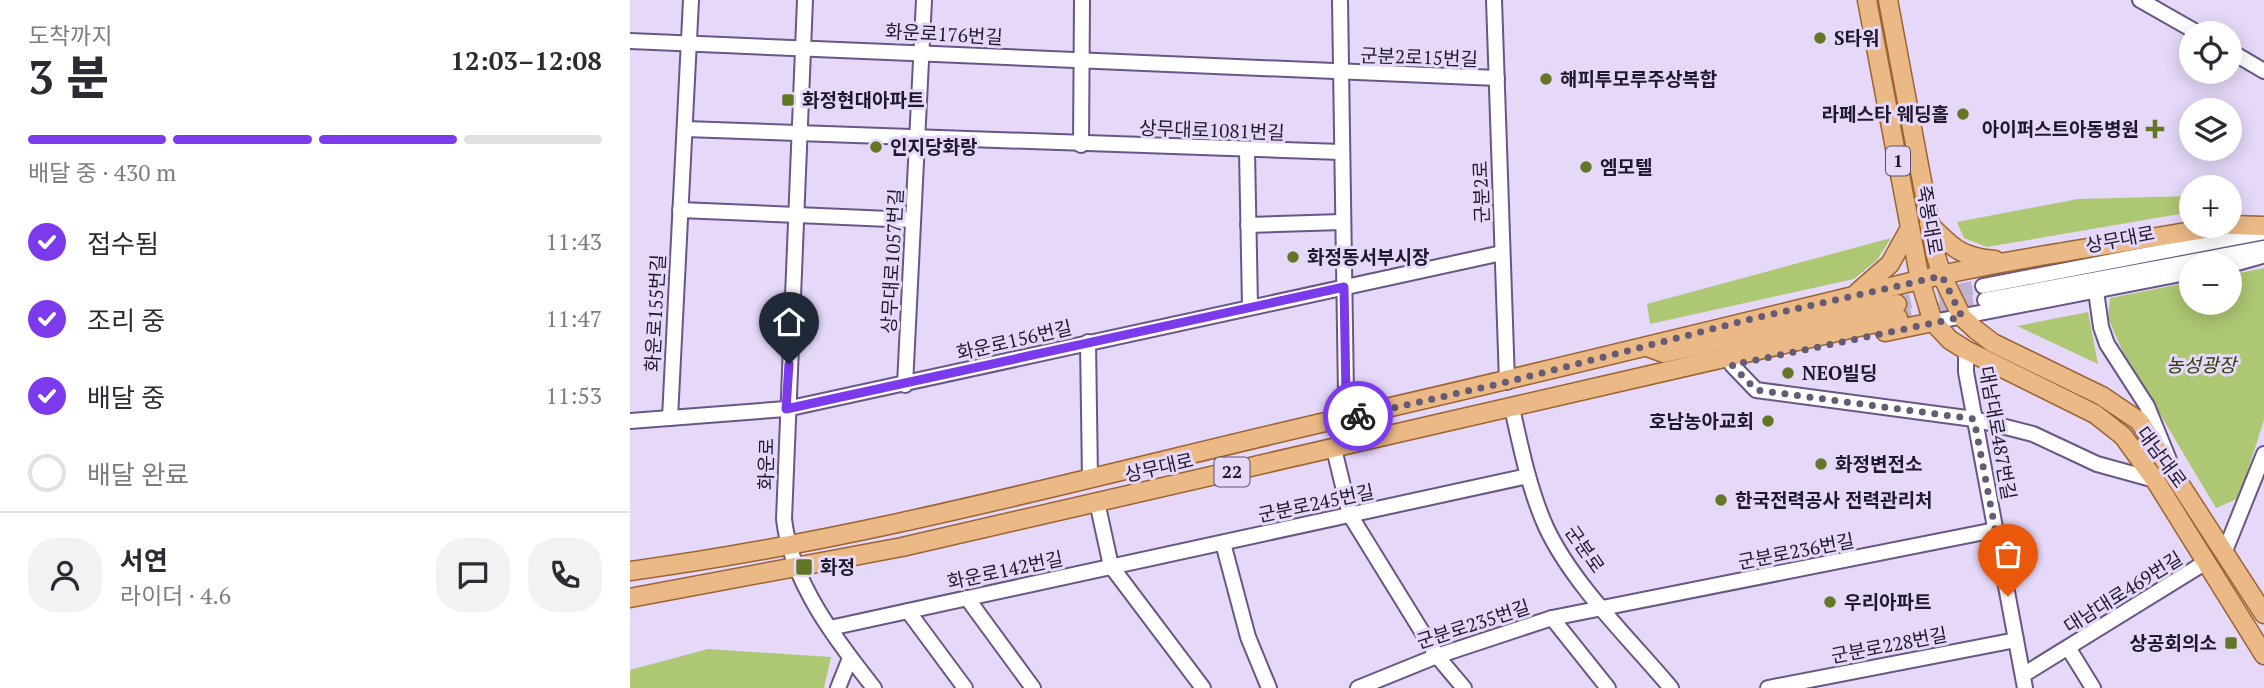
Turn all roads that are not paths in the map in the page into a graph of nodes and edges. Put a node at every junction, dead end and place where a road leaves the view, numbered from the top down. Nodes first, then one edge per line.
1 (691, 0) edge
2 (805, 0) edge
3 (924, 0) edge
4 (1082, 0) edge
5 (1340, 0) edge
6 (1494, 0) edge
7 (1867, 0) edge
8 (1888, 0) edge
9 (2140, 0) edge
10 (2179, 22) edge
11 (630, 41) edge
12 (689, 42) junction
13 (804, 46) junction
14 (921, 52) junction
15 (2242, 58) edge
16 (1082, 61) junction
17 (2264, 71) edge
18 (1341, 74) junction
19 (1497, 78) junction
20 (685, 129) junction
21 (802, 132) junction
22 (917, 138) junction
23 (1081, 145) junction
24 (1247, 151) junction
25 (1341, 152) junction
26 (680, 210) junction
27 (796, 216) junction
28 (913, 220) junction
29 (1342, 222) junction
30 (1929, 224) junction
31 (1248, 225) junction
32 (2242, 225) edge
33 (2264, 226) edge
34 (1910, 228) junction
35 (2264, 232) edge
36 (2179, 233) edge
37 (2264, 248) edge
38 (1502, 253) junction
39 (2264, 256) edge
40 (2020, 261) junction
41 (2242, 262) edge
42 (2179, 274) edge
43 (1942, 276) junction
44 (1920, 280) junction
45 (1344, 287) junction
46 (2096, 291) junction
47 (1853, 295) junction
48 (1250, 306) junction
49 (1962, 317) junction
50 (1933, 321) junction
51 (1088, 342) junction
52 (1643, 346) junction
53 (1966, 350) junction
54 (1732, 365) junction
55 (1665, 370) junction
56 (1507, 382) junction
57 (905, 385) junction
58 (1512, 408) junction
59 (786, 409) junction
60 (1353, 417) junction
61 (670, 418) junction
62 (1974, 419) junction
63 (630, 421) edge
64 (1334, 449) junction
65 (2264, 454) edge
66 (2172, 468) junction
67 (1528, 476) junction
68 (1090, 479) junction
69 (2155, 480) junction
70 (1097, 502) junction
71 (1350, 515) junction
72 (1995, 530) junction
73 (1223, 543) junction
74 (788, 544) junction
75 (2225, 551) junction
76 (2206, 562) junction
77 (1111, 566) junction
78 (797, 568) junction
79 (630, 571) edge
80 (630, 598) edge
81 (967, 598) junction
82 (1604, 608) junction
83 (908, 611) junction
84 (2264, 614) edge
85 (1552, 618) junction
86 (830, 628) junction
87 (2016, 640) junction
88 (2068, 649) junction
89 (2264, 655) edge
90 (1437, 656) junction
91 (850, 658) junction
92 (2024, 681) edge
93 (838, 688) edge
94 (874, 688) edge
95 (965, 688) edge
96 (1033, 688) edge
97 (1203, 688) edge
98 (1269, 688) edge
99 (1358, 688) edge
100 (1464, 688) edge
101 (1608, 688) edge
102 (1671, 688) edge
103 (1768, 688) edge
104 (2093, 688) edge

1 - 12 street, 화운로155번길
2 - 13 street, 화운로
3 - 14 street, 상무대로1057번길
4 - 16 street
5 - 18 street
6 - 19 street, 군분2로
7 - 34 main road, 죽봉대로 / 1
8 - 30 main road, 죽봉대로 / 1
9 - 10 street
11 - 12 street, 화운로176번길
12 - 13 street, 화운로176번길
12 - 20 street, 화운로155번길
13 - 14 street, 화운로176번길
13 - 21 street, 화운로
14 - 16 street, 화운로176번길
14 - 22 street, 상무대로1057번길
15 - 17 street
16 - 18 street, 화운로176번길
16 - 23 street
18 - 19 street, 군분2로15번길
18 - 25 street
19 - 38 street, 군분2로
20 - 21 street
20 - 26 street, 화운로155번길
21 - 22 street
21 - 27 street, 화운로
22 - 23 street
22 - 28 street, 상무대로1057번길
23 - 24 street, 상무대로1081번길
24 - 25 street, 상무대로1081번길
24 - 31 street
25 - 29 street
26 - 27 street
26 - 61 street, 화운로155번길
27 - 28 street
27 - 59 street, 화운로
28 - 57 street, 상무대로1057번길
29 - 31 street
29 - 45 street
30 - 40 main road
30 - 43 main road, 죽봉대로 / 1
31 - 48 street
32 - 33 main road
34 - 44 main road, 죽봉대로 / 1
34 - 47 main road
35 - 37 street, 상무대로
36 - 40 main road
38 - 45 street, 화운로156번길
38 - 56 street, 군분2로
39 - 41 street
40 - 43 main road
42 - 46 street
43 - 44 main road, 22
43 - 49 main road, 대남대로 / 1
44 - 47 main road, 22
44 - 50 main road, 죽봉대로 / 1
45 - 48 street, 화운로156번길
45 - 60 street
46 - 49 street
46 - 66 street
47 - 52 main road, 22
48 - 51 street, 화운로156번길
49 - 50 street
49 - 66 main road, 대남대로 / 1
50 - 53 main road, 대남대로 / 1
50 - 54 main road, 22
51 - 57 street, 화운로156번길
51 - 68 street
52 - 55 main road, 상무대로
52 - 56 main road, 상무대로 / 22
53 - 62 street, 대남대로487번길
53 - 69 main road, 대남대로 / 1
54 - 55 main road, 22
54 - 62 street
55 - 58 main road, 상무대로 / 22
56 - 60 main road, 상무대로 / 22
57 - 59 street, 화운로156번길
58 - 64 main road, 상무대로 / 22
58 - 67 street, 군분로
59 - 61 street
59 - 74 street, 화운로
60 - 68 main road, 상무대로 / 22
61 - 63 street
62 - 69 street
62 - 72 street, 대남대로487번길
64 - 70 main road, 상무대로 / 22
64 - 71 street
65 - 75 street
66 - 75 main road, 대남대로 / 1
67 - 71 street, 군분로245번길
67 - 82 street, 군분로
68 - 74 main road, 상무대로 / 22
69 - 76 main road, 대남대로 / 1
70 - 77 street
70 - 78 main road, 상무대로 / 22
71 - 73 street, 군분로245번길
71 - 90 street
72 - 82 street, 군분로236번길
72 - 87 street, 대남대로487번길
73 - 77 street, 군분로245번길
73 - 98 street
74 - 78 street, 화운로
74 - 79 main road, 상무대로 / 22
75 - 84 main road, 대남대로 / 1
76 - 88 street, 대남대로469번길
76 - 89 main road, 대남대로 / 1
77 - 81 street, 화운로142번길
77 - 97 street
78 - 80 main road, 상무대로 / 22
78 - 86 street, 화운로
81 - 83 street, 화운로142번길
81 - 96 street
82 - 85 street, 군분로235번길
82 - 102 street, 군분로
83 - 86 street, 화운로142번길
83 - 95 street
85 - 90 street, 군분로235번길
85 - 101 street
86 - 91 street, 화운로
87 - 92 street, 대남대로487번길
87 - 103 street, 군분로228번길
88 - 92 street, 대남대로469번길
88 - 104 street
90 - 99 street, 군분로235번길
90 - 100 street
91 - 93 street
91 - 94 street, 화운로

